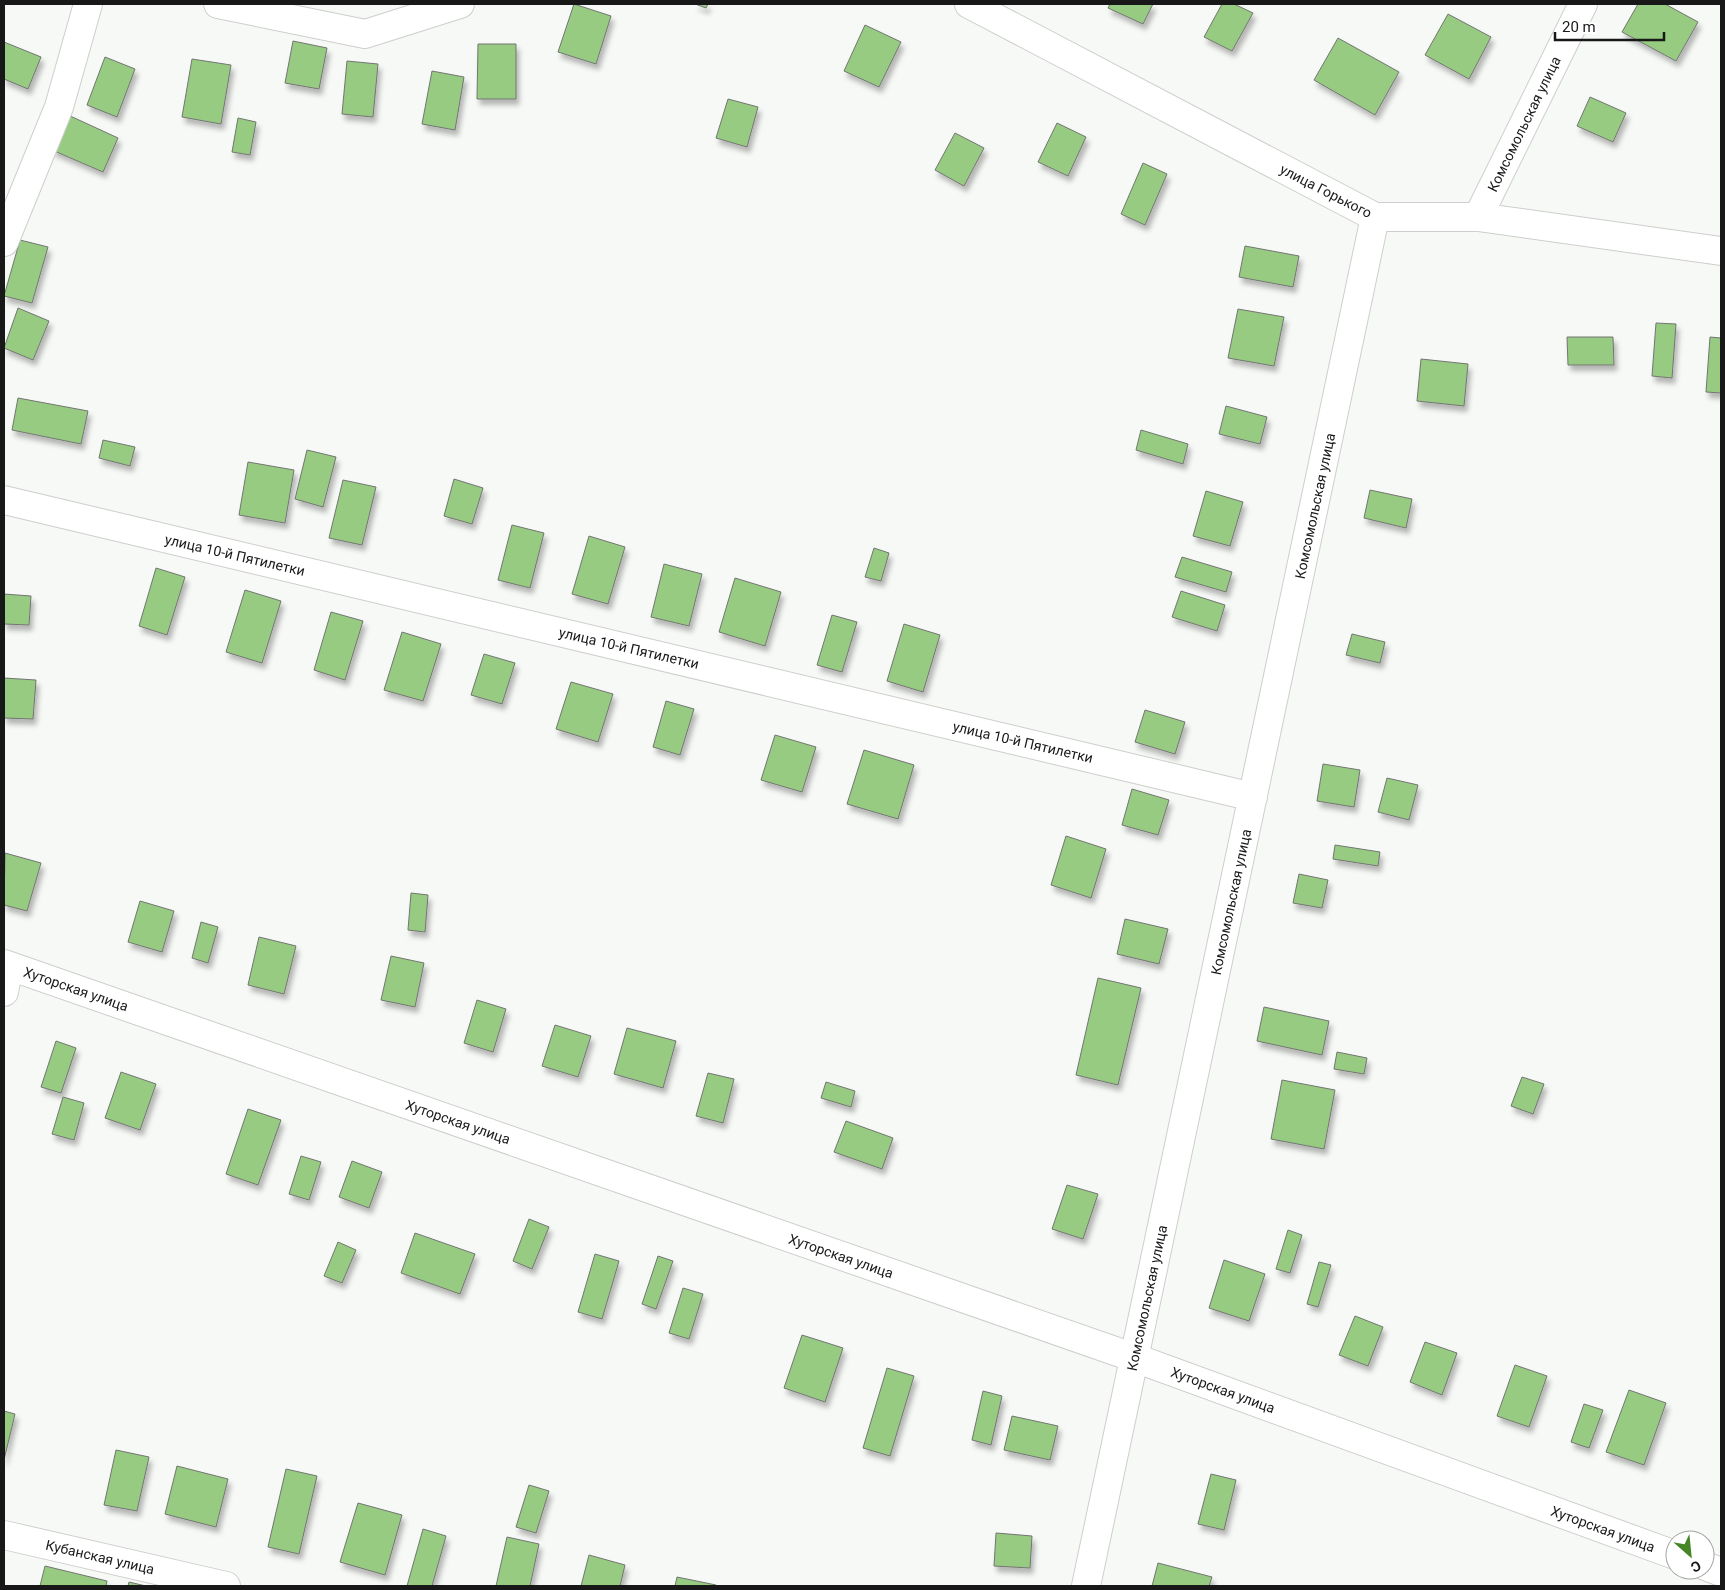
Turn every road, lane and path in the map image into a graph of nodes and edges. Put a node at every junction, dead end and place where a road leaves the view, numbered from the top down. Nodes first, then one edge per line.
1 (88, 4) edge
2 (218, 4) edge
3 (460, 4) edge
4 (968, 4) edge
5 (1583, 4) edge
6 (1375, 217) junction
7 (1478, 217) junction
8 (4, 242) edge
9 (1721, 251) edge
10 (4, 500) edge
11 (1253, 797) junction
12 (7, 965) edge
13 (4, 992) edge
14 (1135, 1358) junction
15 (4, 1535) edge
16 (1665, 1551) edge
17 (226, 1586) edge
18 (1086, 1586) edge

1 - 8 street
2 - 3 street
4 - 6 street, улица Горького
5 - 7 street, Комсомольская улица
6 - 7 street, улица Горького
6 - 11 street, Комсомольская улица
7 - 9 street, улица Горького
10 - 11 street, улица 10-й Пятилетки
11 - 14 street, Комсомольская улица
12 - 13 street
12 - 14 street, Хуторская улица
14 - 16 street, Хуторская улица
14 - 18 street, Комсомольская улица
15 - 17 street, Кубанская улица

